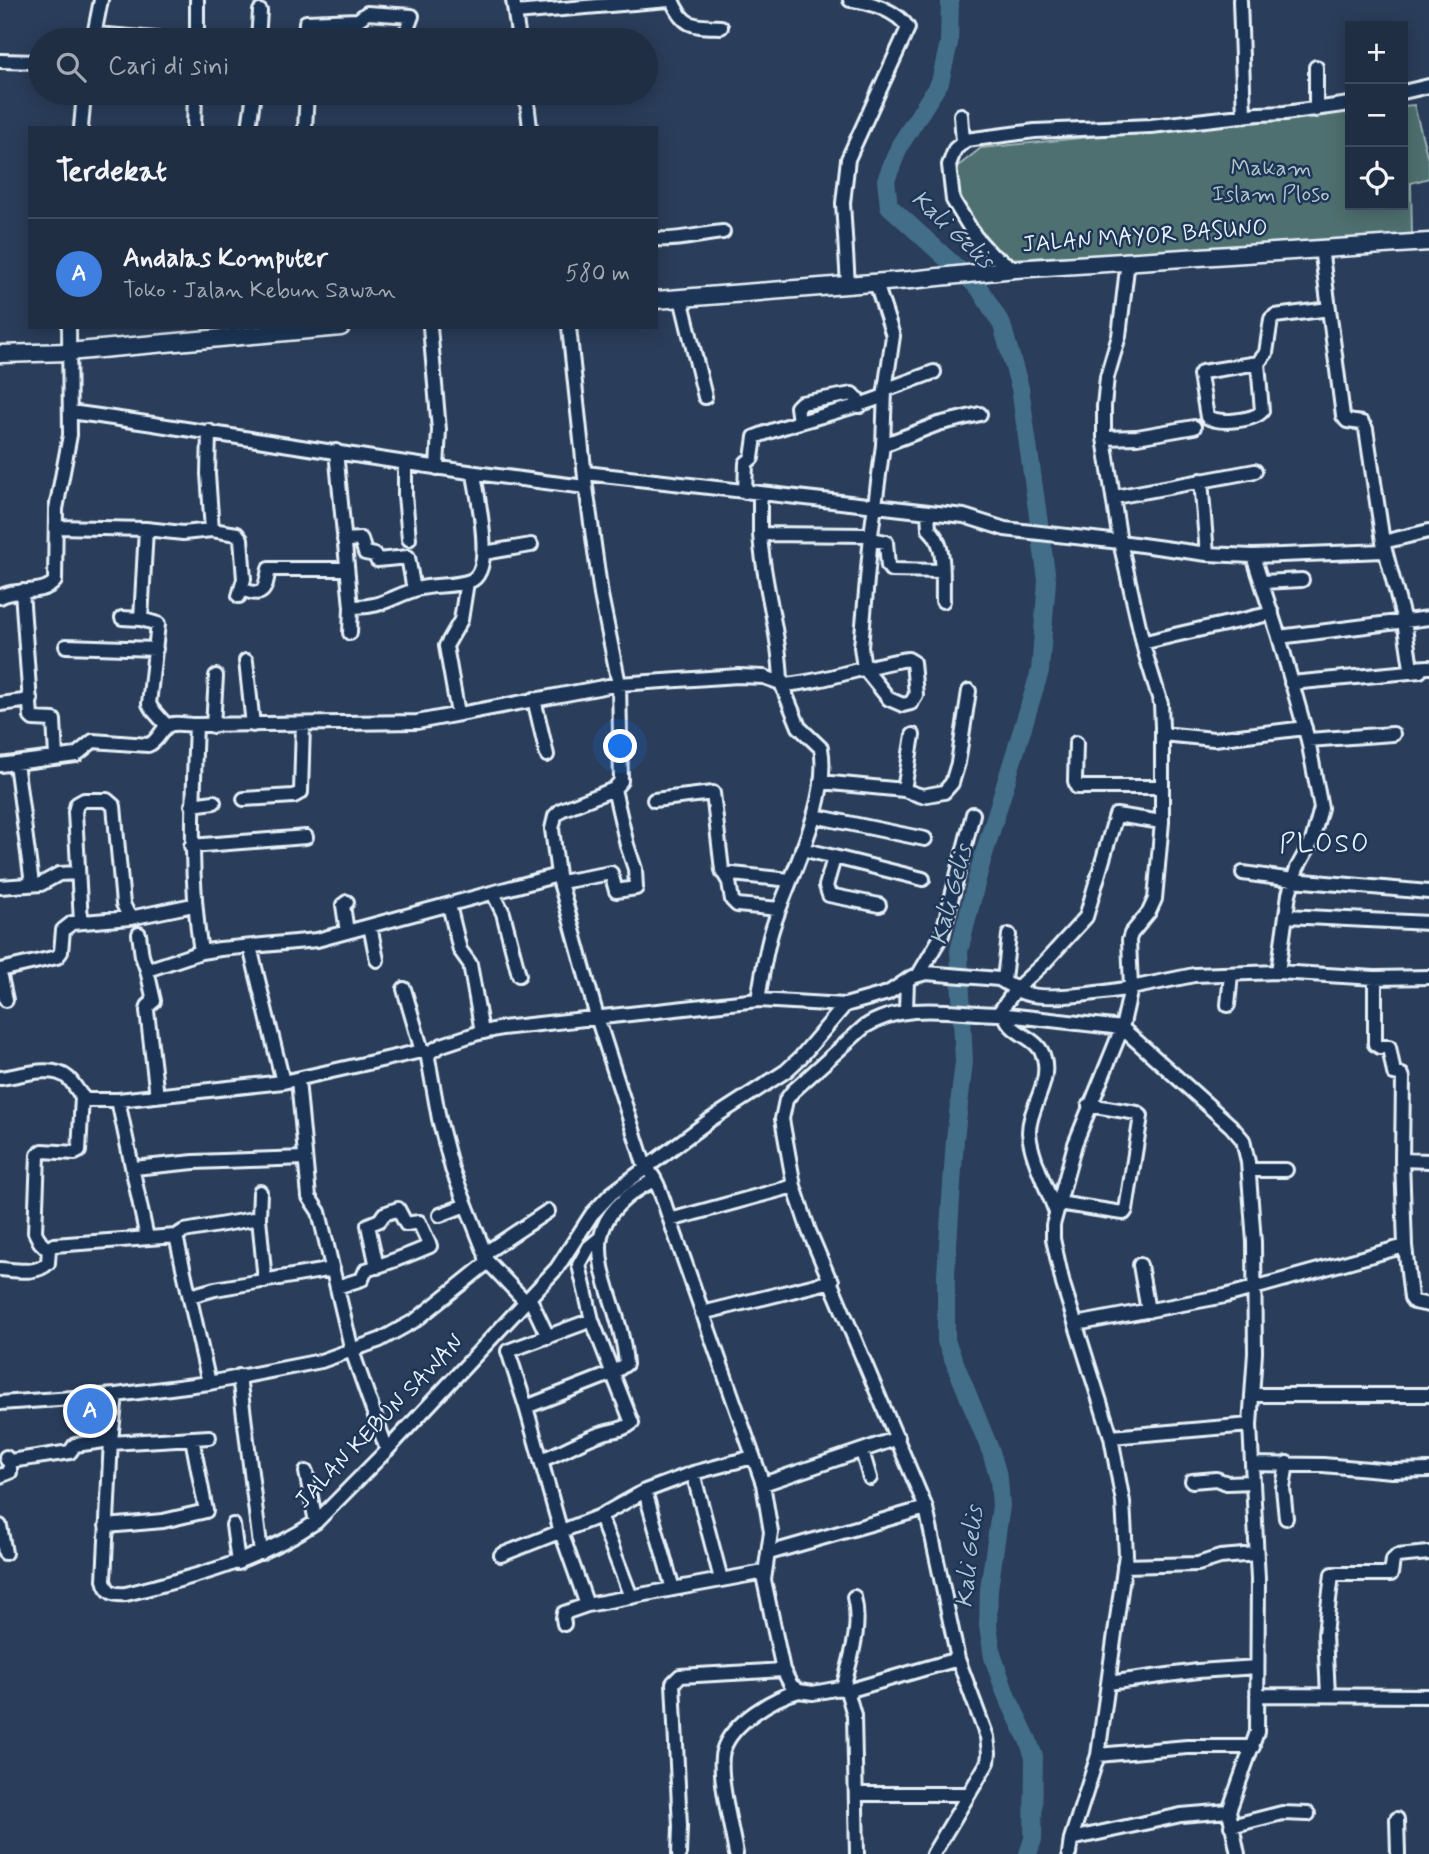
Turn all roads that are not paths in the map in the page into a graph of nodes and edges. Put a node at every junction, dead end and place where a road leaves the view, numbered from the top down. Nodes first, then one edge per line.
1 (101, 0) edge
2 (197, 0) edge
3 (671, 0) edge
4 (850, 0) edge
5 (1240, 0) edge
6 (876, 3) edge
7 (514, 6) edge
8 (260, 11) dead end
9 (721, 27) dead end
10 (96, 28) edge
11 (197, 28) edge
12 (259, 28) edge
13 (306, 28) edge
14 (408, 28) edge
15 (517, 28) edge
16 (0, 61) edge
17 (28, 62) edge
18 (1316, 67) dead end
19 (1429, 86) edge
20 (1408, 91) edge
21 (83, 105) edge
22 (195, 105) edge
23 (252, 105) edge
24 (306, 105) edge
25 (527, 105) edge
26 (1345, 105) edge
27 (1316, 110) junction
28 (961, 115) dead end
29 (1244, 116) junction
30 (80, 126) edge
31 (194, 126) edge
32 (249, 126) edge
33 (305, 126) edge
34 (530, 126) edge
35 (963, 142) junction
36 (723, 232) dead end
37 (658, 239) edge
38 (1429, 242) edge
39 (1321, 248) junction
40 (1128, 260) junction
41 (1011, 269) junction
42 (876, 282) junction
43 (848, 285) junction
44 (681, 298) junction
45 (658, 300) edge
46 (1329, 309) junction
47 (68, 329) edge
48 (299, 329) edge
49 (430, 329) edge
50 (569, 329) edge
51 (254, 331) edge
52 (68, 352) junction
53 (0, 354) edge
54 (1258, 363) junction
55 (934, 372) dead end
56 (885, 393) junction
57 (705, 397) dead end
58 (71, 412) junction
59 (980, 414) dead end
60 (1194, 427) dead end
61 (209, 431) junction
62 (1104, 438) junction
63 (883, 445) junction
64 (336, 451) junction
65 (405, 463) junction
66 (437, 468) junction
67 (1255, 471) dead end
68 (585, 473) junction
69 (474, 474) junction
70 (1202, 480) junction
71 (586, 487) junction
72 (745, 492) junction
73 (760, 494) junction
74 (1115, 497) junction
75 (876, 505) junction
76 (928, 512) junction
77 (57, 527) junction
78 (146, 529) junction
79 (212, 530) junction
80 (1429, 531) edge
81 (760, 534) junction
82 (871, 537) junction
83 (410, 539) dead end
84 (344, 540) junction
85 (1120, 542) junction
86 (531, 545) dead end
87 (1384, 547) junction
88 (484, 552) junction
89 (1207, 554) junction
90 (1253, 556) junction
91 (347, 569) junction
92 (942, 572) junction
93 (1302, 580) dead end
94 (467, 582) junction
95 (1262, 582) junction
96 (22, 590) junction
97 (415, 590) junction
98 (0, 597) edge
99 (943, 601) dead end
100 (351, 607) junction
101 (1272, 613) junction
102 (122, 618) dead end
103 (1429, 618) edge
104 (141, 619) junction
105 (1404, 621) junction
106 (350, 633) dead end
107 (1279, 637) junction
108 (1143, 643) junction
109 (66, 646) dead end
110 (156, 649) junction
111 (246, 661) dead end
112 (863, 668) junction
113 (1429, 669) edge
114 (216, 676) dead end
115 (1291, 683) junction
116 (619, 684) junction
117 (782, 684) junction
118 (969, 691) dead end
119 (534, 699) junction
120 (31, 700) junction
121 (0, 704) edge
122 (458, 714) junction
123 (303, 723) junction
124 (253, 725) junction
125 (167, 726) junction
126 (196, 726) junction
127 (213, 726) junction
128 (1162, 734) junction
129 (1307, 734) junction
130 (1393, 734) dead end
131 (913, 735) dead end
132 (1076, 743) dead end
133 (547, 755) dead end
134 (56, 757) junction
135 (16, 763) junction
136 (0, 765) edge
137 (821, 782) junction
138 (1161, 787) junction
139 (614, 789) junction
140 (1121, 789) junction
141 (904, 790) junction
142 (244, 799) dead end
143 (654, 800) dead end
144 (214, 802) dead end
145 (192, 805) junction
146 (972, 814) dead end
147 (1116, 815) junction
148 (814, 816) junction
149 (1162, 822) junction
150 (306, 837) dead end
151 (925, 839) dead end
152 (191, 846) junction
153 (802, 849) junction
154 (834, 858) junction
155 (77, 873) junction
156 (723, 873) junction
157 (1243, 873) dead end
158 (559, 878) junction
159 (923, 879) dead end
160 (790, 880) junction
161 (1293, 880) junction
162 (32, 884) junction
163 (0, 887) edge
164 (493, 892) junction
165 (1429, 892) edge
166 (347, 902) dead end
167 (193, 905) junction
168 (449, 905) junction
169 (879, 905) dead end
170 (779, 909) junction
171 (1286, 916) junction
172 (130, 918) junction
173 (81, 922) junction
174 (1429, 923) edge
175 (370, 926) junction
176 (347, 932) junction
177 (139, 934) dead end
178 (1009, 934) dead end
179 (250, 947) junction
180 (201, 953) junction
181 (376, 960) dead end
182 (147, 970) junction
183 (0, 971) edge
184 (1278, 972) junction
185 (1231, 974) junction
186 (519, 975) dead end
187 (917, 976) junction
188 (1429, 976) edge
189 (1375, 978) junction
190 (1004, 980) junction
191 (1130, 988) junction
192 (404, 989) dead end
193 (1016, 989) junction
194 (6, 1000) dead end
195 (758, 1000) junction
196 (845, 1005) junction
197 (1228, 1005) dead end
198 (912, 1010) junction
199 (999, 1014) junction
200 (597, 1017) junction
201 (1122, 1028) junction
202 (482, 1032) junction
203 (426, 1052) junction
204 (0, 1078) edge
205 (298, 1080) junction
206 (284, 1082) junction
207 (157, 1096) junction
208 (82, 1097) junction
209 (118, 1100) junction
210 (1089, 1105) junction
211 (305, 1158) junction
212 (1402, 1160) junction
213 (1429, 1161) edge
214 (134, 1168) junction
215 (1254, 1170) junction
216 (1286, 1170) dead end
217 (650, 1173) junction
218 (794, 1186) junction
219 (260, 1192) dead end
220 (466, 1205) junction
221 (1057, 1207) junction
222 (548, 1211) dead end
223 (440, 1215) dead end
224 (259, 1218) junction
225 (670, 1220) junction
226 (176, 1236) junction
227 (148, 1238) junction
228 (600, 1238) junction
229 (1405, 1246) junction
230 (48, 1250) junction
231 (486, 1257) junction
232 (1140, 1265) dead end
233 (377, 1266) junction
234 (0, 1269) edge
235 (333, 1269) junction
236 (265, 1281) junction
237 (832, 1281) junction
238 (337, 1287) junction
239 (1254, 1287) junction
240 (190, 1296) junction
241 (531, 1305) junction
242 (1429, 1305) edge
243 (1148, 1311) junction
244 (702, 1313) junction
245 (592, 1320) junction
246 (1076, 1324) junction
247 (548, 1337) junction
248 (352, 1351) junction
249 (614, 1373) junction
250 (239, 1376) junction
251 (209, 1383) junction
252 (116, 1395) junction
253 (1252, 1395) junction
254 (1429, 1395) edge
255 (0, 1403) edge
256 (526, 1407) junction
257 (1250, 1425) junction
258 (209, 1437) dead end
259 (1111, 1437) junction
260 (192, 1438) junction
261 (898, 1438) junction
262 (111, 1441) junction
263 (387, 1450) junction
264 (862, 1451) junction
265 (753, 1457) junction
266 (541, 1460) junction
267 (1287, 1463) junction
268 (1252, 1464) junction
269 (1429, 1470) edge
270 (306, 1472) dead end
271 (693, 1473) junction
272 (0, 1476) edge
273 (870, 1478) dead end
274 (1192, 1481) dead end
275 (1252, 1482) junction
276 (763, 1484) junction
277 (645, 1491) junction
278 (926, 1508) junction
279 (600, 1516) junction
280 (1286, 1518) dead end
281 (316, 1521) junction
282 (106, 1525) junction
283 (233, 1525) dead end
284 (0, 1528) edge
285 (559, 1528) junction
286 (5, 1553) dead end
287 (261, 1553) junction
288 (769, 1553) junction
289 (1429, 1553) edge
290 (501, 1555) dead end
291 (1256, 1555) junction
292 (237, 1563) junction
293 (1125, 1566) junction
294 (764, 1572) junction
295 (721, 1579) junction
296 (673, 1589) junction
297 (631, 1597) junction
298 (854, 1597) dead end
299 (587, 1605) junction
300 (564, 1624) dead end
301 (958, 1659) junction
302 (1257, 1667) junction
303 (783, 1670) junction
304 (1108, 1683) junction
305 (845, 1690) junction
306 (799, 1692) junction
307 (1257, 1695) junction
308 (1328, 1695) junction
309 (1429, 1696) edge
310 (1253, 1747) junction
311 (1098, 1755) junction
312 (857, 1794) junction
313 (969, 1794) junction
314 (1229, 1811) junction
315 (1308, 1814) dead end
316 (1397, 1819) dead end
317 (1231, 1826) junction
318 (1071, 1839) junction
319 (679, 1854) edge
320 (736, 1854) edge
321 (857, 1854) edge
322 (927, 1854) edge
323 (934, 1854) edge
324 (1069, 1854) edge
325 (1238, 1854) edge
326 (1398, 1854) edge

1 - 10 street
2 - 11 street
3 - 7 street
3 - 9 street
4 - 6 street
5 - 29 street
6 - 43 street
7 - 15 street
8 - 12 street
13 - 14 street
16 - 17 street
18 - 27 street
19 - 20 street
21 - 30 street
22 - 31 street
23 - 32 street
24 - 33 street
25 - 34 street
26 - 27 street
27 - 29 street
28 - 35 street
29 - 35 street
35 - 41 street
36 - 37 street
38 - 39 main road, JALAN MAYOR BASUNO
39 - 40 main road, JALAN MAYOR BASUNO
39 - 46 street
40 - 41 main road, JALAN MAYOR BASUNO
40 - 62 street
41 - 42 main road, JALAN MAYOR BASUNO
42 - 43 main road, JALAN MAYOR BASUNO
42 - 56 street
43 - 44 main road, JALAN MAYOR BASUNO
44 - 45 main road, JALAN MAYOR BASUNO
44 - 57 street
46 - 54 street
46 - 87 street
47 - 52 street
48 - 51 main road
49 - 66 street
50 - 68 street
51 - 52 main road
52 - 53 main road
52 - 58 street
54 - 54 street
55 - 56 street
56 - 63 street
56 - 72 street
58 - 61 street
58 - 77 street
59 - 63 street
60 - 62 street
61 - 64 street
61 - 79 street
62 - 74 street
63 - 75 street
64 - 65 street
64 - 84 street
65 - 66 street
65 - 83 street
66 - 69 street
67 - 70 street
68 - 71 street
68 - 72 street
69 - 71 street
69 - 88 street
70 - 74 street
70 - 89 street
71 - 116 street
72 - 73 street
73 - 75 street
73 - 81 street
74 - 85 street
75 - 76 street
75 - 82 street
76 - 85 street
76 - 92 street
77 - 78 street
77 - 96 street
78 - 79 street
78 - 104 street
79 - 91 street
80 - 87 street
81 - 82 street
81 - 117 street
82 - 92 street
82 - 112 street
84 - 91 street
84 - 97 street
85 - 89 street
85 - 108 street
86 - 88 street
87 - 90 street
87 - 105 street
88 - 94 street
89 - 90 street
90 - 95 street
91 - 100 street
92 - 99 street
93 - 95 street
94 - 97 street
94 - 122 street
95 - 101 street
96 - 98 street
96 - 120 street
97 - 100 street
100 - 106 street
101 - 107 street
101 - 108 street
102 - 104 street
103 - 105 street
104 - 110 street
105 - 107 street
105 - 113 street
107 - 115 street
108 - 128 street
109 - 110 street
110 - 125 street
111 - 124 street
112 - 112 street
112 - 117 street
113 - 115 street
114 - 127 street
115 - 129 street
116 - 117 street
116 - 119 street
116 - 139 street
117 - 137 street
118 - 141 street
119 - 122 street
119 - 133 street
120 - 121 street
120 - 134 street
122 - 123 street
123 - 124 street
123 - 142 street
124 - 127 street
125 - 126 street
125 - 134 street
126 - 127 street
126 - 145 street
128 - 129 street
128 - 138 street
129 - 130 street
129 - 161 street
131 - 141 street
132 - 140 street
134 - 135 street
135 - 136 street
135 - 162 street
137 - 141 street
137 - 148 street
138 - 140 street
138 - 149 street
139 - 158 street
139 - 158 street
140 - 147 street
143 - 156 street
144 - 145 street
145 - 152 street
146 - 187 street
147 - 149 street
147 - 193 street
148 - 151 street
148 - 153 street
149 - 191 street
150 - 152 street
152 - 167 street
153 - 154 street
153 - 160 street
154 - 159 street
154 - 169 street
155 - 162 street
155 - 172 street
155 - 173 street
156 - 160 street
156 - 170 street
157 - 161 street
158 - 164 street
158 - 200 street
160 - 170 street
161 - 165 street
161 - 171 street
162 - 163 street
164 - 168 street
164 - 186 street
166 - 176 street
167 - 172 street
167 - 180 street
168 - 175 street
168 - 202 street
170 - 195 street
171 - 174 street
171 - 184 street
172 - 173 street
173 - 183 street
175 - 176 street
175 - 181 street
176 - 179 street
177 - 182 street
178 - 190 street
179 - 180 street
179 - 206 street
180 - 182 street
182 - 207 street
183 - 194 street
184 - 185 street
184 - 189 street
185 - 191 street
185 - 197 street
187 - 190 street
187 - 196 street
187 - 198 street
188 - 189 street
189 - 212 street
190 - 193 street
191 - 193 street
191 - 201 street
192 - 203 street
193 - 199 street
195 - 196 street
195 - 200 street
196 - 217 street
198 - 199 street
198 - 218 street
199 - 201 street
199 - 221 street
200 - 202 street
200 - 217 street
201 - 210 street
201 - 215 street
202 - 203 street
203 - 205 street
203 - 220 street
204 - 208 street
205 - 206 street
205 - 211 street
206 - 207 street
207 - 209 street
208 - 209 street
208 - 230 street
209 - 214 street
210 - 221 street
210 - 221 street
211 - 214 street
211 - 235 street
212 - 213 street
212 - 229 street
214 - 227 street
215 - 216 street
215 - 239 street
217 - 225 street
217 - 228 street
217 - 241 street, JALAN KEBUN SAWAN
218 - 225 street
218 - 237 street
219 - 224 street
220 - 223 street
220 - 231 street
221 - 246 street
222 - 231 street
224 - 226 street
224 - 236 street
225 - 244 street
226 - 227 street
226 - 240 street
227 - 230 street
228 - 245 street
228 - 249 street
229 - 239 street
229 - 242 street
230 - 234 street
231 - 241 street
231 - 248 street
232 - 243 street
233 - 233 street
233 - 238 street
235 - 236 street
235 - 238 street
236 - 240 street
237 - 244 street
237 - 261 street
238 - 248 street
239 - 243 street
239 - 253 street
240 - 251 street
241 - 247 street
241 - 263 street, JALAN KEBUN SAWAN
243 - 246 street
244 - 265 street
245 - 247 street
245 - 249 street
246 - 259 street
247 - 256 street
248 - 250 street
248 - 263 street
249 - 256 street
249 - 266 street
250 - 251 street
250 - 287 street
251 - 252 street
252 - 255 street
252 - 262 street, JALAN KEBUN SAWAN
253 - 254 street
253 - 257 street
256 - 266 street
257 - 259 street
257 - 268 street
258 - 260 street
259 - 293 street
260 - 262 street
260 - 282 street
261 - 264 street
261 - 278 street
262 - 272 street
262 - 282 street, JALAN KEBUN SAWAN
263 - 281 street, JALAN KEBUN SAWAN
264 - 273 street
264 - 276 street
265 - 271 street
265 - 276 street
266 - 285 street
267 - 268 street
267 - 269 street
267 - 280 street
268 - 275 street
270 - 281 street
271 - 277 street
271 - 295 street
274 - 275 street
275 - 291 street
276 - 288 street
277 - 279 street
277 - 296 street
278 - 288 street
278 - 301 street
279 - 285 street
279 - 297 street
281 - 287 street, JALAN KEBUN SAWAN
282 - 292 street, JALAN KEBUN SAWAN
283 - 292 street
284 - 286 street
285 - 290 street
285 - 299 street
287 - 292 street, JALAN KEBUN SAWAN
288 - 294 street
289 - 308 street
291 - 293 street
291 - 302 street
293 - 304 street
294 - 295 street
294 - 303 street
295 - 296 street
296 - 297 street
297 - 299 street
298 - 305 street
299 - 300 street
301 - 305 street
301 - 313 street
302 - 304 street
302 - 307 street
303 - 306 street
303 - 319 street
304 - 311 street
305 - 306 street
305 - 312 street
306 - 320 street
307 - 308 street
307 - 310 street
308 - 309 street
310 - 311 street
310 - 314 street
311 - 318 street
312 - 313 street
312 - 321 street
313 - 323 street
314 - 317 street
314 - 318 street
315 - 317 street
316 - 326 street
317 - 325 street
318 - 324 street
322 - 323 street

